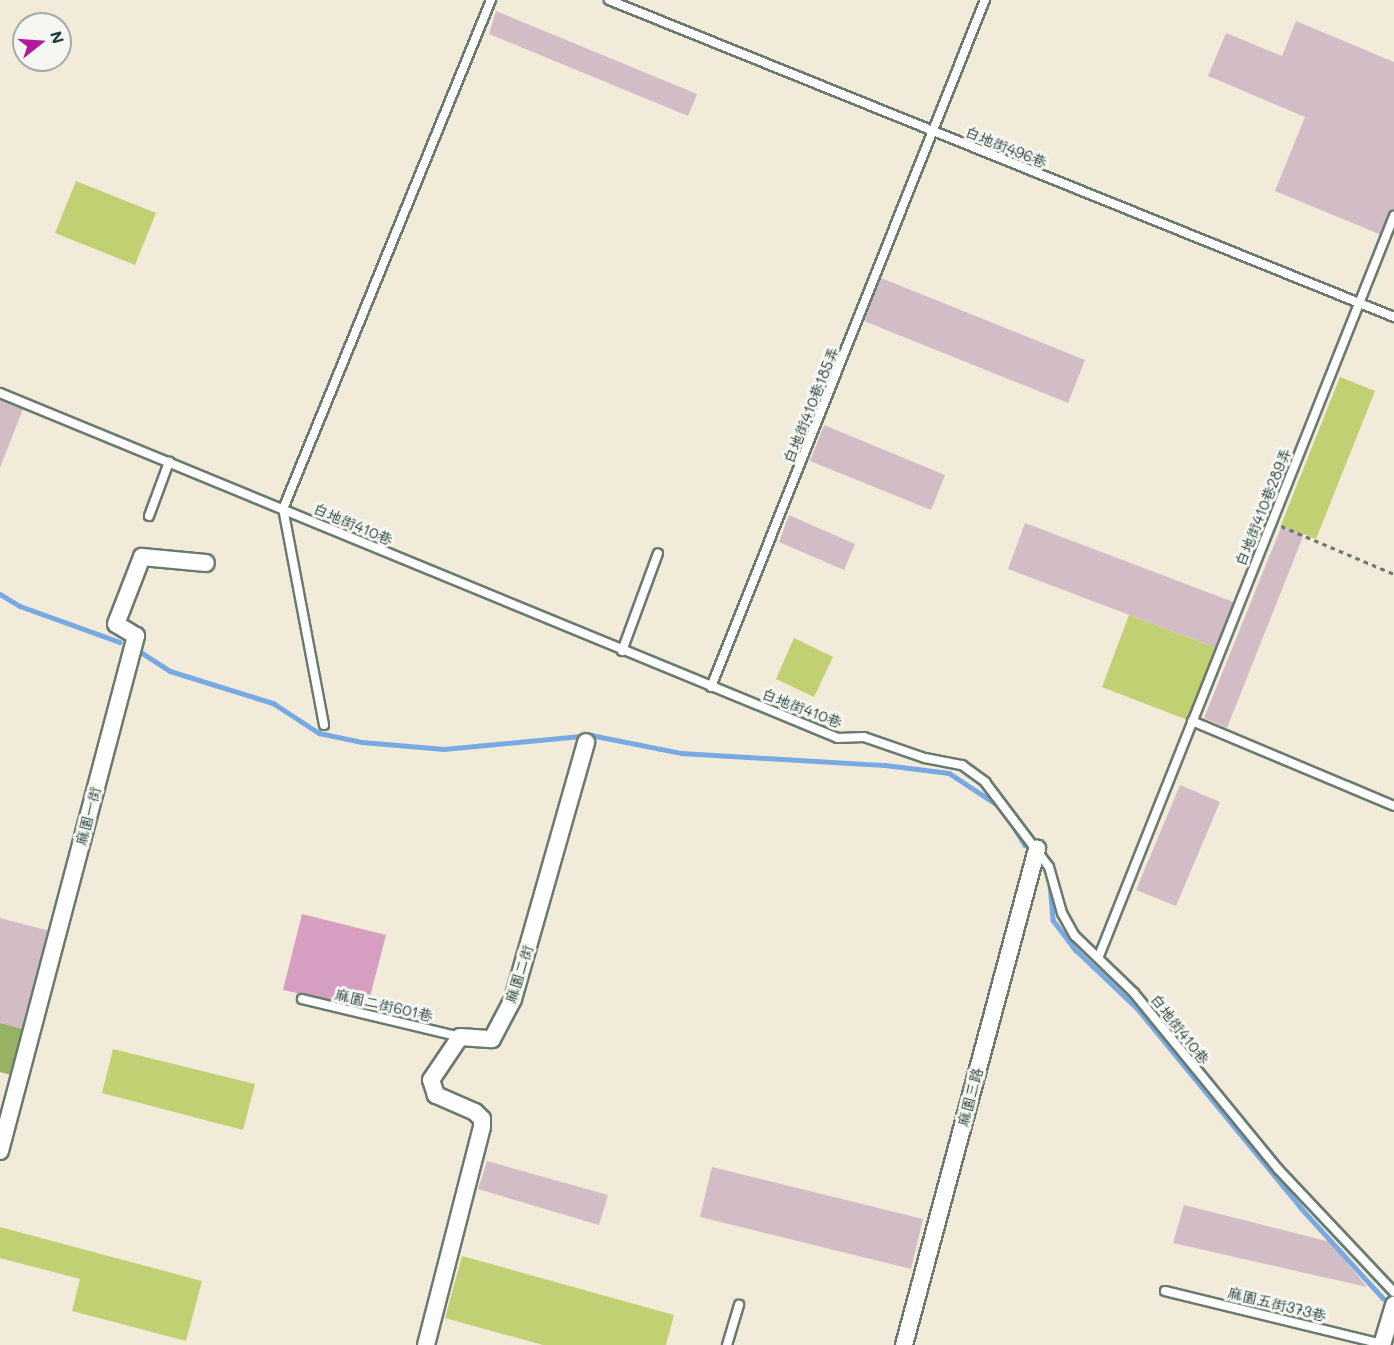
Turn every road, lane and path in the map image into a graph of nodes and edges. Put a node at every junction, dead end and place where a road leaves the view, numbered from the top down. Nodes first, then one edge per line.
1 (491, 0) edge
2 (609, 0) edge
3 (985, 0) edge
4 (931, 132) junction
5 (1394, 216) edge
6 (1358, 302) junction
7 (1394, 317) edge
8 (0, 393) edge
9 (169, 462) junction
10 (283, 509) junction
11 (149, 516) dead end
12 (1271, 522) junction
13 (657, 554) dead end
14 (206, 563) dead end
15 (1394, 574) edge
16 (622, 651) junction
17 (711, 687) junction
18 (1192, 721) junction
19 (324, 725) dead end
20 (586, 742) dead end
21 (1394, 806) edge
22 (1037, 849) junction
23 (1099, 956) junction
24 (302, 999) dead end
25 (460, 1037) junction
26 (0, 1151) edge
27 (1165, 1291) dead end
28 (1394, 1292) edge
29 (739, 1305) dead end
30 (1394, 1305) edge
31 (1383, 1344) edge
32 (426, 1345) edge
33 (727, 1345) edge
34 (904, 1345) edge

1 - 10 lane
2 - 4 lane, 白地街496巷
3 - 4 lane, 白地街410巷185弄
4 - 6 lane, 白地街496巷
4 - 17 lane, 白地街410巷185弄
5 - 6 lane, 白地街410巷289弄
6 - 7 lane, 白地街496巷
6 - 12 lane, 白地街410巷289弄
8 - 9 lane, 白地街410巷
9 - 10 lane, 白地街410巷
9 - 11 lane
10 - 16 lane, 白地街410巷
10 - 19 lane
12 - 15 path
12 - 18 lane, 白地街410巷289弄
13 - 16 lane
14 - 26 street, 麻園一街
16 - 17 lane, 白地街410巷
17 - 22 lane, 白地街410巷
18 - 21 lane
18 - 23 lane, 白地街410巷289弄
20 - 25 street, 麻園二街
22 - 23 lane, 白地街410巷
22 - 34 street, 麻園三路
23 - 28 lane, 白地街410巷
24 - 25 lane, 麻園二街601巷
25 - 32 street
27 - 31 lane, 麻園五街373巷
29 - 33 lane
30 - 31 street

